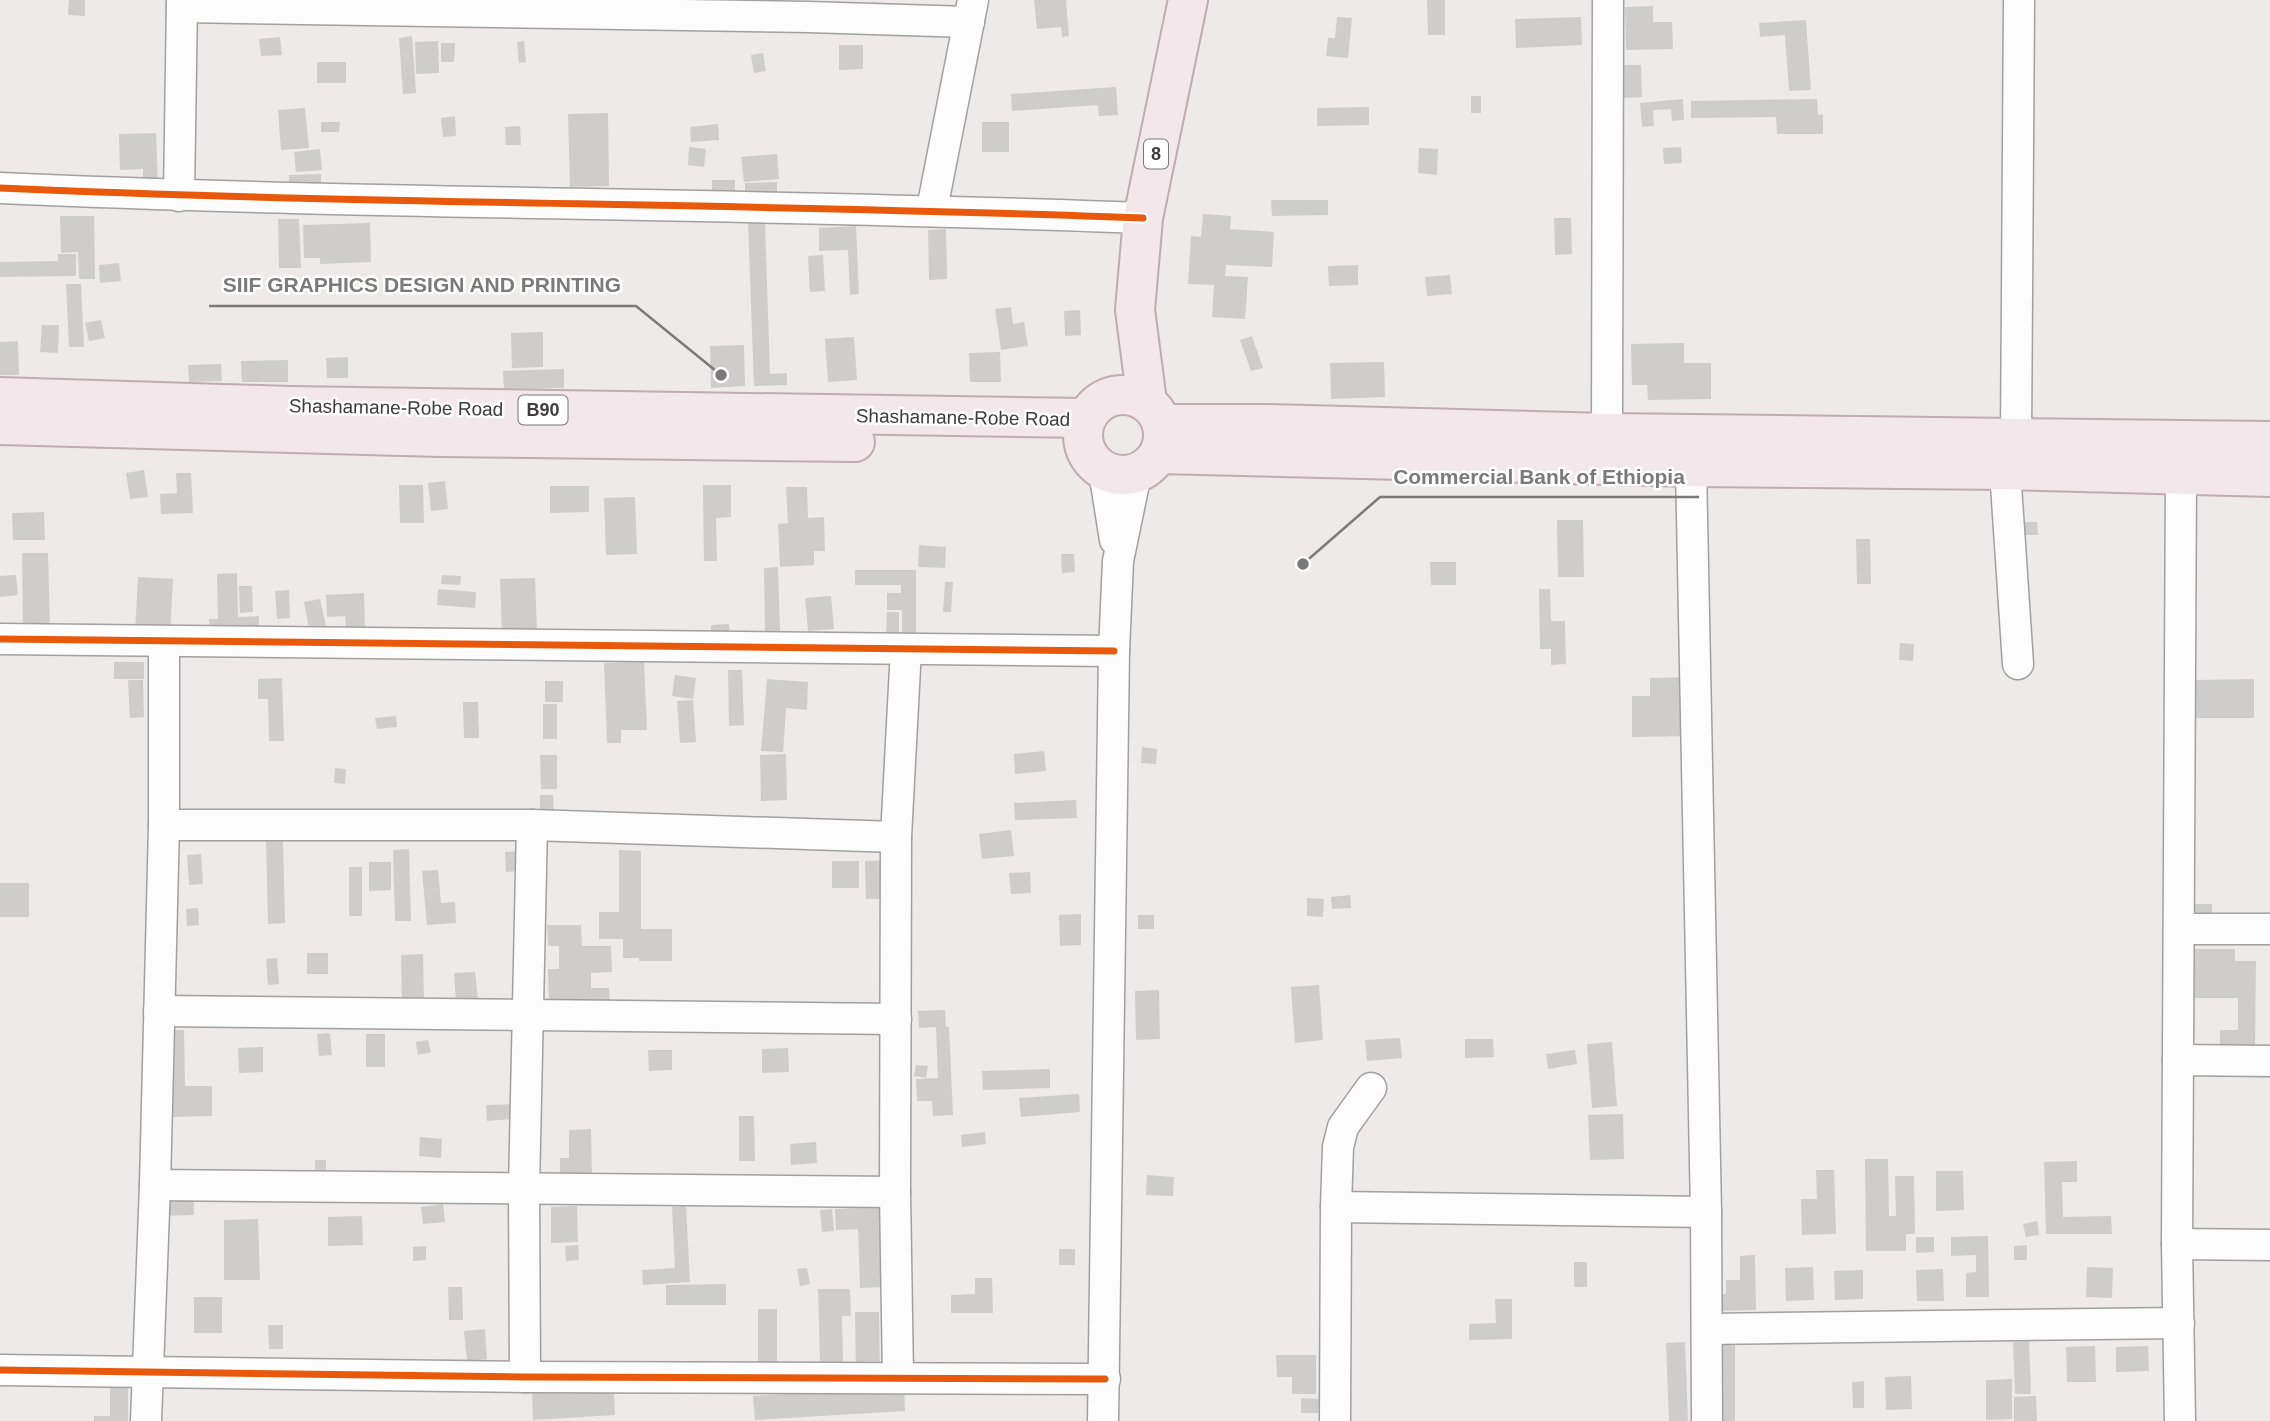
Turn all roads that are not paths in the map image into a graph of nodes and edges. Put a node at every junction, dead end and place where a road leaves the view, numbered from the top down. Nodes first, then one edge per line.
1 (1188, 0) edge
2 (1608, 0) edge
3 (2019, 0) edge
4 (182, 4) edge
5 (808, 8) edge
6 (971, 11) edge
7 (0, 188) edge
8 (179, 197) junction
9 (932, 209) junction
10 (1143, 218) junction
11 (0, 397) edge
12 (0, 425) edge
13 (1607, 433) junction
14 (1123, 436) junction
15 (2270, 441) edge
16 (2010, 454) junction
17 (1691, 467) junction
18 (2181, 474) junction
19 (2270, 477) edge
20 (0, 639) edge
21 (164, 643) junction
22 (906, 649) junction
23 (1114, 651) junction
24 (2018, 664) dead end
25 (164, 825) junction
26 (531, 825) junction
27 (895, 837) junction
28 (2179, 929) junction
29 (2270, 929) edge
30 (159, 1011) junction
31 (529, 1015) junction
32 (896, 1019) junction
33 (2178, 1060) junction
34 (2270, 1061) edge
35 (1371, 1088) dead end
36 (155, 1185) junction
37 (524, 1188) junction
38 (895, 1192) junction
39 (1336, 1207) junction
40 (1706, 1212) junction
41 (2177, 1244) junction
42 (2270, 1245) edge
43 (2179, 1323) junction
44 (1707, 1329) junction
45 (0, 1370) edge
46 (146, 1370) junction
47 (525, 1377) junction
48 (898, 1377) junction
49 (1105, 1379) junction
50 (146, 1421) edge
51 (1103, 1421) edge
52 (1335, 1421) edge
53 (1707, 1421) edge
54 (2180, 1421) edge

1 - 10 main road, 8
2 - 13 street
3 - 16 street
4 - 5 street
4 - 8 street
5 - 6 street
6 - 9 street
7 - 8 street
8 - 9 street
9 - 10 street
10 - 14 main road, 8
11 - 14 main road, Shashamane-Robe Road / B90
12 - 14 main road, Shashamane-Robe Road / B90
13 - 14 main road
13 - 16 main road
14 - 17 main road
14 - 23 street
15 - 16 main road
16 - 17 main road
16 - 18 main road
16 - 24 street
17 - 40 street
18 - 19 main road
18 - 28 street
20 - 21 street
21 - 22 street
21 - 25 street
22 - 23 street
22 - 27 street
23 - 49 street
25 - 26 street
25 - 30 street
26 - 27 street
26 - 31 street
27 - 32 street
28 - 29 street
28 - 33 street
30 - 31 street
30 - 36 street
31 - 32 street
31 - 37 street
32 - 38 street
33 - 34 street
33 - 41 street
35 - 39 street
36 - 37 street
36 - 46 street
37 - 38 street
37 - 47 street
38 - 48 street
39 - 40 street
39 - 52 street
40 - 44 street
41 - 42 street
41 - 43 street
43 - 44 street
43 - 54 street
44 - 53 street
45 - 46 street
46 - 47 street
46 - 50 street
47 - 48 street
48 - 49 street
49 - 51 street

